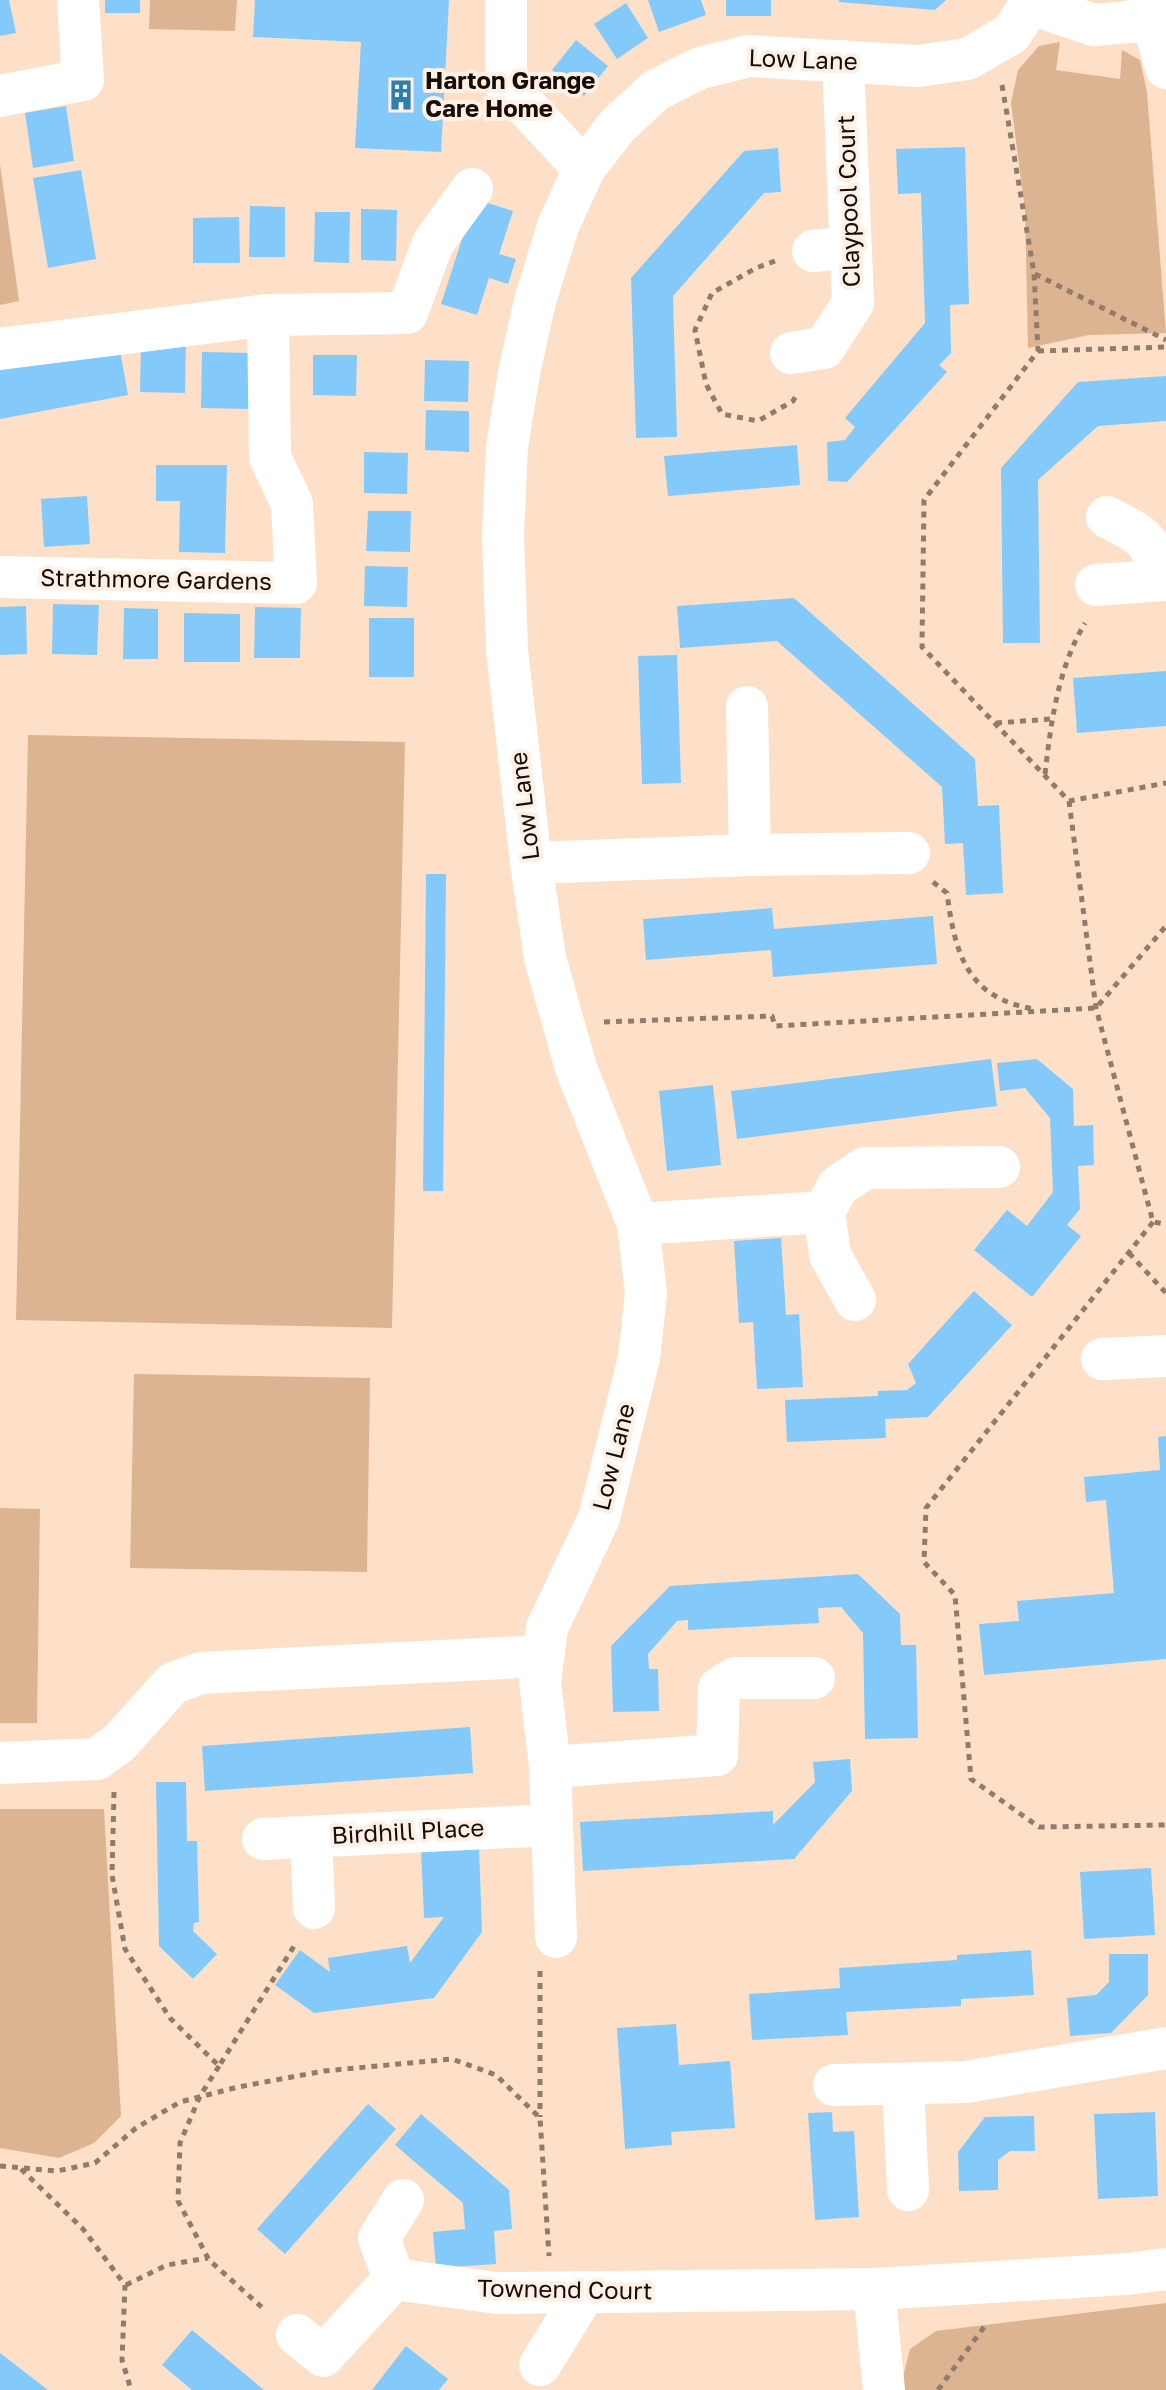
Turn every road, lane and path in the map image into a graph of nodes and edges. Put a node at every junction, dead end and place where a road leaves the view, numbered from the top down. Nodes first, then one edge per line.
1 (78, 0) edge
2 (509, 2) edge
3 (1032, 2) edge
4 (1150, 10) edge
5 (988, 47) junction
6 (843, 61) junction
7 (1166, 68) edge
8 (0, 96) edge
9 (584, 169) junction
10 (472, 189) dead end
11 (1034, 273) junction
12 (268, 315) junction
13 (1166, 340) edge
14 (1166, 347) edge
15 (0, 349) edge
16 (1038, 351) junction
17 (791, 353) dead end
18 (1107, 517) dead end
19 (0, 577) edge
20 (1164, 580) edge
21 (1102, 585) joint
22 (747, 707) dead end
23 (1051, 719) junction
24 (995, 723) junction
25 (1045, 775) junction
26 (1166, 783) edge
27 (1069, 801) junction
28 (909, 853) joint
29 (750, 855) junction
30 (531, 863) junction
31 (1166, 926) edge
32 (1096, 1008) junction
33 (1047, 1011) junction
34 (563, 1023) junction
35 (999, 1167) dead end
36 (824, 1212) junction
37 (1153, 1222) junction
38 (638, 1224) junction
39 (1166, 1224) edge
40 (1129, 1253) junction
41 (1166, 1293) edge
42 (855, 1300) dead end
43 (1166, 1356) edge
44 (1102, 1359) dead end
45 (543, 1656) junction
46 (814, 1678) dead end
47 (0, 1763) edge
48 (550, 1767) junction
49 (552, 1825) junction
50 (1166, 1825) edge
51 (311, 1837) junction
52 (263, 1839) dead end
53 (314, 1908) dead end
54 (556, 1937) joint
55 (1166, 2048) edge
56 (219, 2066) dead end
57 (903, 2084) junction
58 (834, 2085) dead end
59 (200, 2096) junction
60 (540, 2118) junction
61 (0, 2166) edge
62 (20, 2168) junction
63 (908, 2190) dead end
64 (403, 2200) dead end
65 (208, 2258) junction
66 (1166, 2269) edge
67 (394, 2279) junction
68 (1017, 2280) junction
69 (125, 2285) junction
70 (874, 2289) junction
71 (568, 2292) junction
72 (297, 2335) joint
73 (540, 2365) dead end
74 (131, 2390) edge
75 (884, 2390) edge
76 (938, 2390) edge

1 - 8 street
2 - 9 street
3 - 4 street
3 - 5 street, Low Lane
4 - 7 street
5 - 6 street, Low Lane
5 - 11 path
6 - 9 street, Low Lane
6 - 17 street, Claypool Court
9 - 30 street, Low Lane
10 - 12 street
11 - 13 path
11 - 16 path
12 - 15 street
12 - 19 street, Strathmore Gardens
14 - 16 path
16 - 24 path
18 - 20 street
20 - 21 street
21 - 23 path
22 - 29 street
23 - 24 path
23 - 25 path
24 - 25 path
25 - 27 path
26 - 27 path
27 - 32 path
28 - 29 street
28 - 33 path
29 - 30 street
30 - 34 street, Low Lane
31 - 32 path
32 - 33 path
32 - 37 path
33 - 34 path
34 - 38 street, Low Lane
35 - 36 street
36 - 38 street
36 - 42 street
37 - 39 path
37 - 40 path
38 - 45 street, Low Lane
40 - 41 path
40 - 50 path
43 - 44 street
45 - 47 street
45 - 48 street, Low Lane
46 - 48 street
48 - 49 street, Low Lane
49 - 51 street, Birdhill Place
49 - 54 street, Low Lane
51 - 52 street, Birdhill Place
51 - 53 street
54 - 60 path
55 - 57 street
56 - 59 path
57 - 58 street
57 - 63 street
59 - 60 path
59 - 62 path
59 - 65 path
60 - 71 path
61 - 62 path
62 - 69 path
64 - 67 street
65 - 69 path
65 - 72 path
66 - 68 street, Townend Court
67 - 71 street, Townend Court
67 - 72 street
68 - 70 street, Townend Court
68 - 76 path
69 - 74 path
70 - 71 street, Townend Court
70 - 75 street
71 - 73 street

